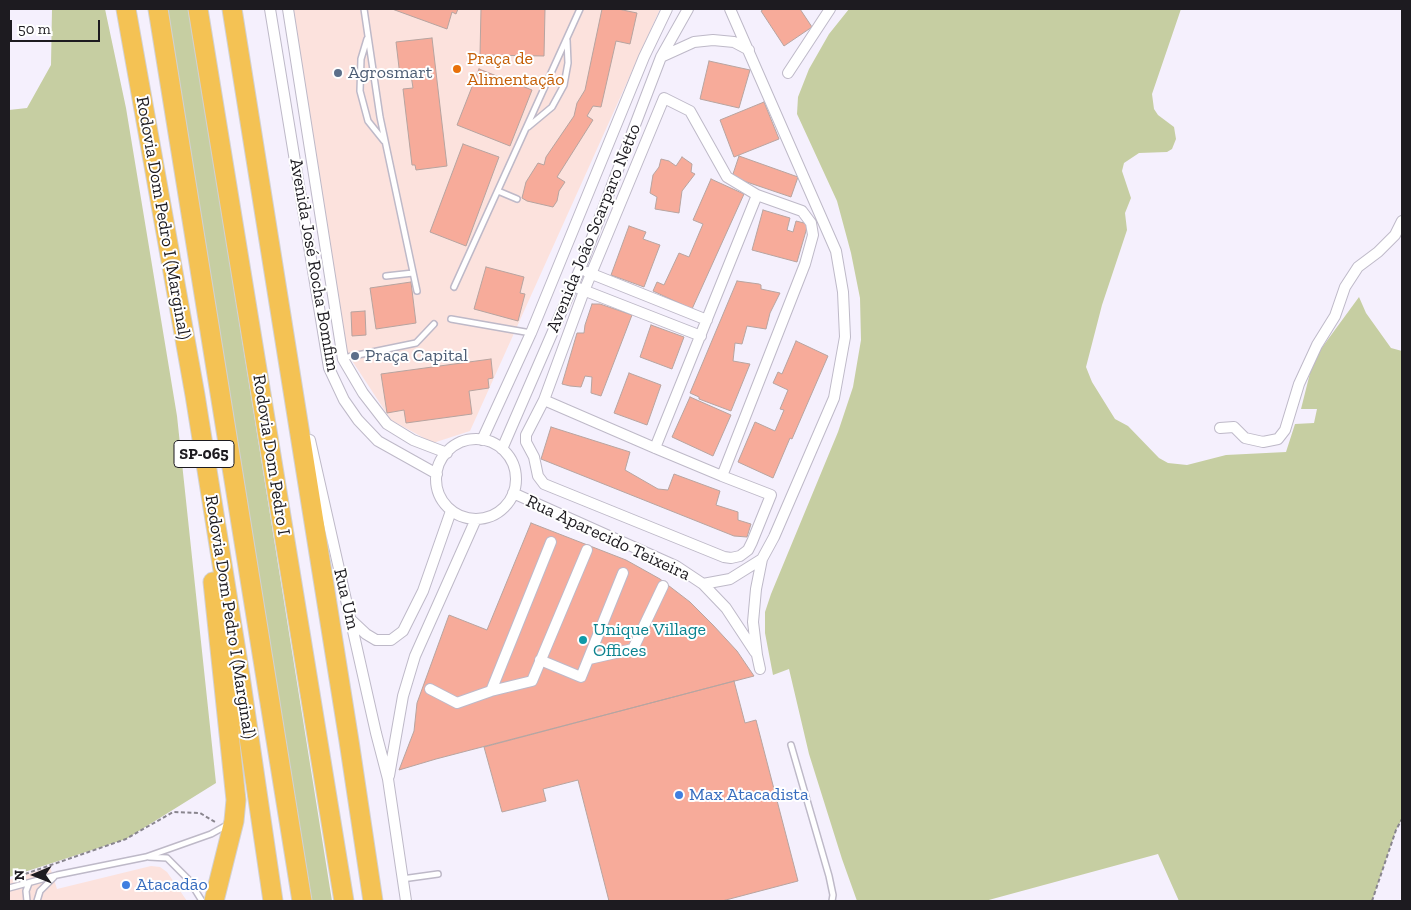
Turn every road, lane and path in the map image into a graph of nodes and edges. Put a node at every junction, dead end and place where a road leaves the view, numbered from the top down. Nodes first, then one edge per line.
1 (126, 9) edge
2 (148, 9) edge
3 (158, 9) edge
4 (198, 9) edge
5 (232, 9) edge
6 (270, 9) edge
7 (288, 9) edge
8 (364, 9) edge
9 (580, 9) edge
10 (667, 9) edge
11 (688, 9) edge
12 (730, 9) edge
13 (830, 9) edge
14 (368, 37) junction
15 (567, 38) junction
16 (749, 50) junction
17 (661, 57) junction
18 (788, 73) dead end
19 (172, 94) junction
20 (526, 128) junction
21 (385, 143) junction
22 (498, 191) junction
23 (757, 195) junction
24 (517, 199) dead end
25 (1402, 221) edge
26 (580, 269) junction
27 (413, 273) junction
28 (592, 275) junction
29 (386, 276) dead end
30 (572, 285) junction
31 (454, 286) dead end
32 (417, 291) dead end
33 (584, 291) junction
34 (277, 298) junction
35 (451, 319) dead end
36 (707, 320) junction
37 (434, 324) dead end
38 (531, 333) junction
39 (701, 336) junction
40 (343, 359) junction
41 (195, 394) junction
42 (544, 400) junction
43 (1220, 428) dead end
44 (482, 440) junction
45 (655, 448) junction
46 (502, 449) junction
47 (447, 452) junction
48 (437, 474) junction
49 (722, 476) junction
50 (514, 493) junction
51 (451, 510) junction
52 (476, 519) junction
53 (551, 542) dead end
54 (587, 550) dead end
55 (762, 559) junction
56 (623, 573) dead end
57 (703, 584) junction
58 (663, 586) dead end
59 (350, 619) junction
60 (757, 655) junction
61 (589, 659) junction
62 (540, 660) junction
63 (760, 669) dead end
64 (430, 689) dead end
65 (491, 691) junction
66 (791, 745) dead end
67 (388, 779) junction
68 (1402, 819) edge
69 (228, 825) junction
70 (146, 857) junction
71 (438, 874) dead end
72 (56, 875) junction
73 (17, 877) dead end
74 (402, 879) junction
75 (29, 883) junction
76 (9, 888) edge
77 (27, 901) edge
78 (37, 901) edge
79 (202, 901) edge
80 (214, 901) edge
81 (274, 901) edge
82 (302, 901) edge
83 (344, 901) edge
84 (373, 901) edge
85 (406, 901) edge
86 (832, 901) edge
87 (1372, 901) edge

1 - 41 highway, Rodovia Dom Pedro I (Marginal) / SP-065
2 - 19 highway
3 - 19 highway, SP-065
4 - 83 highway, Rodovia Dom Pedro I
5 - 34 highway
6 - 48 street, Avenida José Rocha Bomfim
7 - 40 street, Avenida José Rocha Bomfim
8 - 14 lane
9 - 15 lane
10 - 38 street, Avenida João Scarparo Netto
11 - 17 street, Avenida João Scarparo Netto
12 - 16 street
13 - 18 street
14 - 21 lane
14 - 21 lane
15 - 20 lane
15 - 20 lane
16 - 17 street
16 - 55 street
17 - 26 street, Avenida João Scarparo Netto
19 - 82 highway, SP-065
20 - 22 lane
21 - 27 lane
22 - 24 lane
22 - 31 lane
23 - 28 street
23 - 36 street
23 - 49 street
25 - 43 street
26 - 28 street
26 - 30 street, Avenida João Scarparo Netto
27 - 29 lane
27 - 32 lane
28 - 33 street
28 - 36 street
30 - 33 street
30 - 46 street, Avenida João Scarparo Netto
33 - 39 street
33 - 42 street
34 - 59 street, Rua Um
34 - 84 highway
35 - 38 lane
36 - 39 street
37 - 40 lane
38 - 44 street, Avenida João Scarparo Netto
39 - 45 street
40 - 47 street, Avenida José Rocha Bomfim
41 - 69 highway
41 - 81 highway, Rodovia Dom Pedro I (Marginal) / SP-065
42 - 45 street
42 - 49 street
44 - 46 street
44 - 47 street
45 - 49 street
46 - 50 street
47 - 48 street
48 - 51 street
50 - 52 street
50 - 57 street, Rua Aparecido Teixeira
51 - 52 street
51 - 59 street
52 - 67 street
53 - 65 street
54 - 62 street
55 - 57 street
55 - 60 street
56 - 61 street
57 - 60 street, Rua Aparecido Teixeira
58 - 61 street
59 - 67 street, Rua Um
60 - 63 street
61 - 62 street
62 - 65 street
64 - 65 street
66 - 86 lane
67 - 74 street, Rua Um
68 - 87 path
69 - 70 lane
69 - 73 path
69 - 80 highway
70 - 72 lane
70 - 79 lane
71 - 74 lane
72 - 75 lane
72 - 78 lane
74 - 85 street, Rua Um
75 - 76 lane
75 - 77 lane

